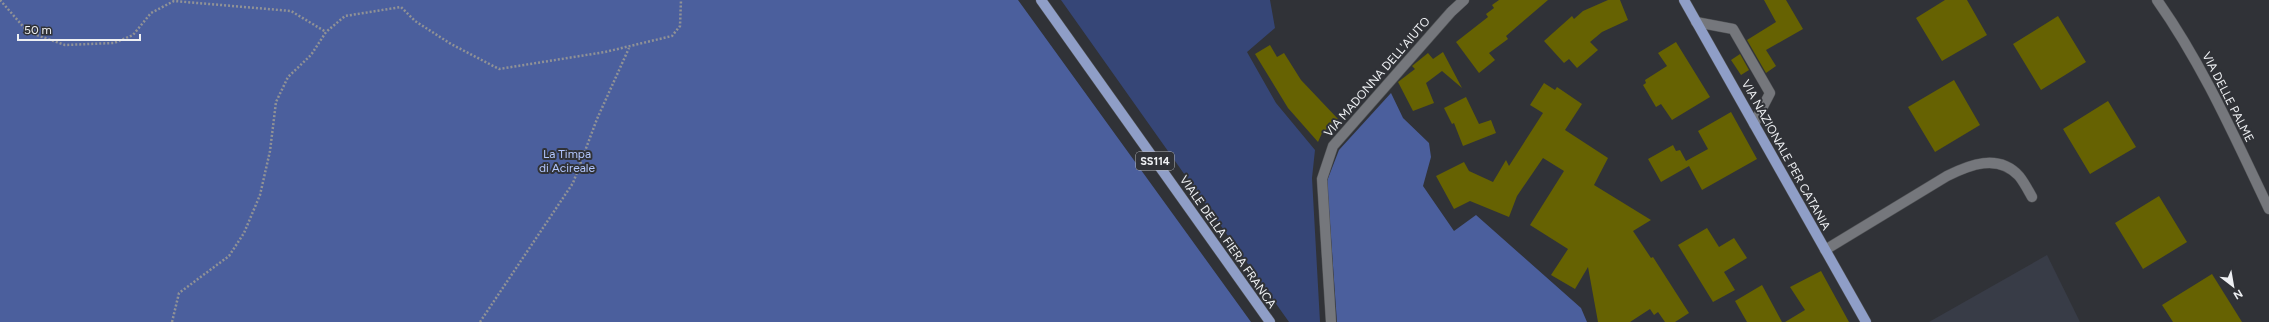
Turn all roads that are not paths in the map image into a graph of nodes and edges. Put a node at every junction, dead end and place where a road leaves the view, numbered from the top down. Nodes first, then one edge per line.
1 (1041, 0) edge
2 (1464, 0) edge
3 (1684, 0) edge
4 (2157, 0) edge
5 (1696, 22) junction
6 (1754, 124) junction
7 (2032, 197) dead end
8 (2269, 209) edge
9 (1825, 250) junction
10 (1270, 322) edge
11 (1331, 322) edge
12 (1866, 322) edge

1 - 10 main road, VIALE DELLA FIERA FRANCA / SS114
2 - 11 street, VIA MADONNA DELL'AIUTO
3 - 5 main road, VIA NAZIONALE PER CATANIA
4 - 8 street, VIA DELLE PALME
5 - 6 main road, VIA NAZIONALE PER CATANIA
5 - 6 street
6 - 9 main road, VIA NAZIONALE PER CATANIA
7 - 9 street
9 - 12 main road, VIA NAZIONALE PER CATANIA

